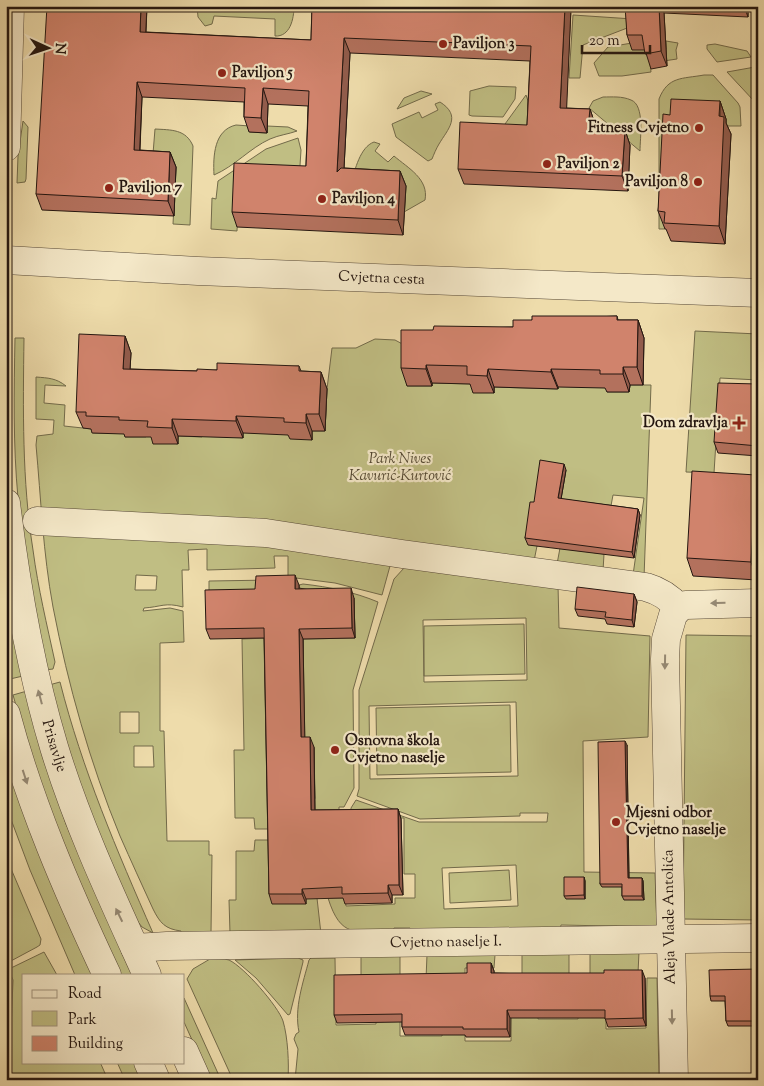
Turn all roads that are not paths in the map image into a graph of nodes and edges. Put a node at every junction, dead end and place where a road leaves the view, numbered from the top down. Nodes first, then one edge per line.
1 (10, 6) edge
2 (6, 147) edge
3 (6, 260) edge
4 (758, 293) edge
5 (6, 503) edge
6 (37, 521) dead end
7 (758, 603) edge
8 (679, 608) junction
9 (6, 714) edge
10 (758, 938) edge
11 (671, 939) junction
12 (135, 948) junction
13 (107, 974) edge
14 (147, 974) edge
15 (185, 1053) edge
16 (149, 1064) edge
17 (156, 1080) edge
18 (197, 1080) edge
19 (674, 1080) edge

1 - 2 street
3 - 4 street, Cvjetna cesta
12 -> 5 street, Prisavlje
6 - 8 street
7 -> 8 street
8 -> 11 street, Aleja Vlade Antolića
9 -> 13 street
10 - 11 street, Cvjetno naselje I.
11 - 12 street, Cvjetno naselje I.
11 -> 19 street, Aleja Vlade Antolića
12 - 14 street, Prisavlje
15 - 18 street
16 - 17 street

